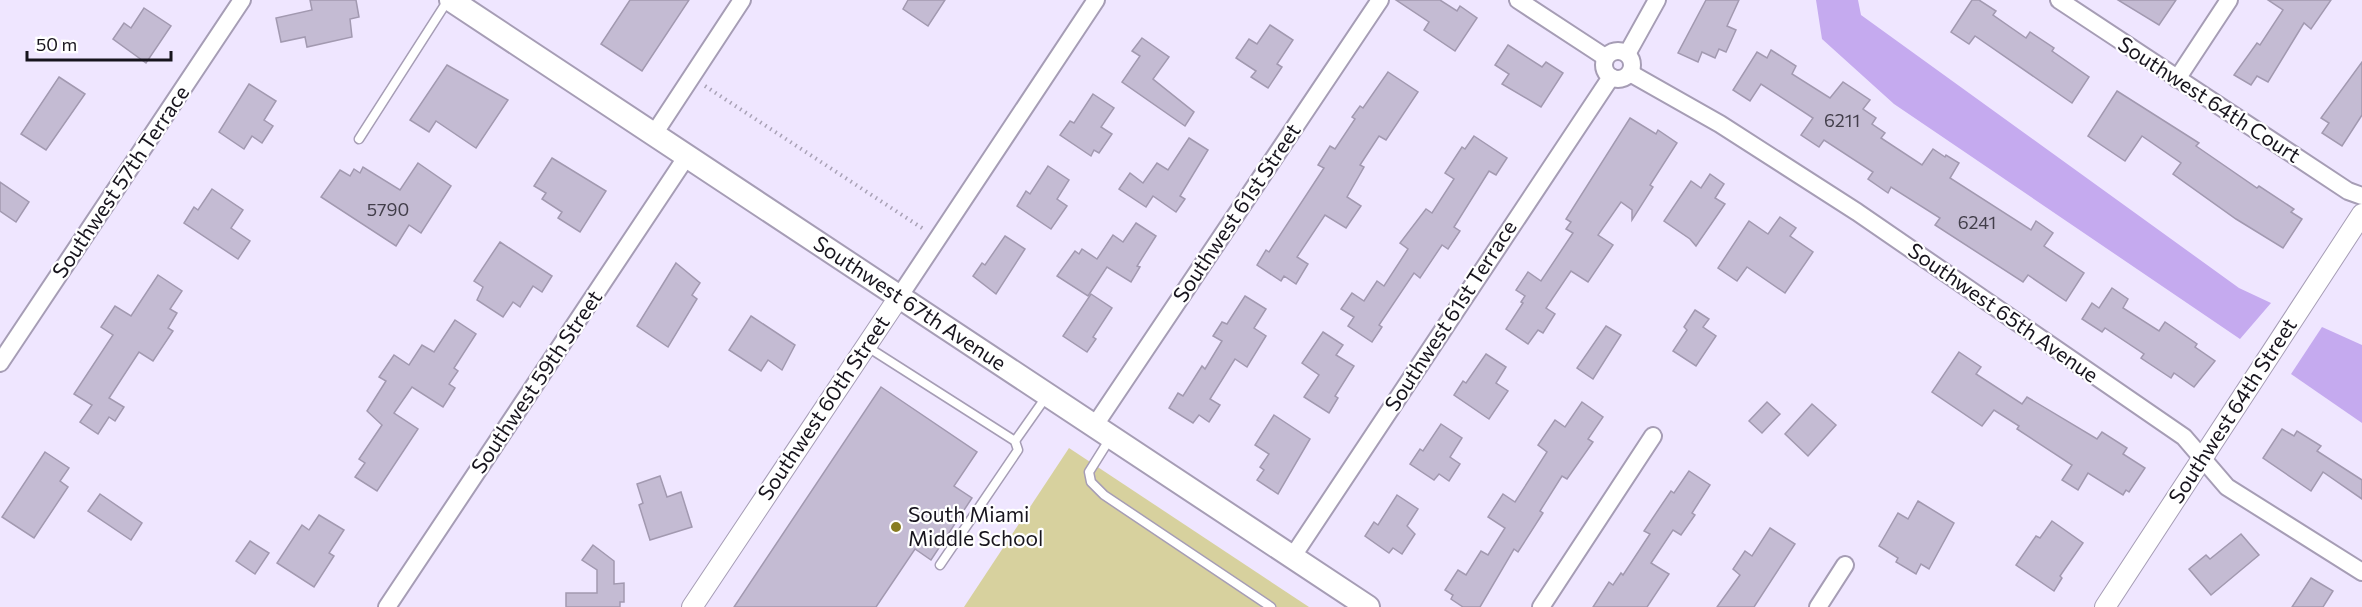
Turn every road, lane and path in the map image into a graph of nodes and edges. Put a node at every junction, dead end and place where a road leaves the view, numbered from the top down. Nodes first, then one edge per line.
1 (242, 0) edge
2 (449, 0) edge
3 (742, 0) edge
4 (1096, 0) edge
5 (1380, 0) edge
6 (1518, 0) edge
7 (1657, 0) edge
8 (2059, 0) edge
9 (2229, 0) edge
10 (1627, 54) junction
11 (1605, 57) junction
12 (1630, 73) junction
13 (691, 77) junction
14 (1611, 77) junction
15 (2177, 79) junction
16 (654, 134) junction
17 (359, 140) dead end
18 (687, 156) junction
19 (2362, 196) edge
20 (2362, 214) edge
21 (938, 238) junction
22 (899, 297) junction
23 (866, 346) junction
24 (0, 363) edge
25 (1047, 394) junction
26 (1103, 431) junction
27 (1653, 436) dead end
28 (1015, 441) junction
29 (2202, 458) junction
30 (1293, 556) junction
31 (1845, 565) dead end
32 (940, 566) dead end
33 (2362, 572) edge
34 (387, 607) edge
35 (692, 607) edge
36 (1271, 607) edge
37 (1368, 607) edge
38 (1541, 607) edge
39 (1818, 607) edge
40 (2105, 607) edge

1 - 24 street, Southwest 57th Terrace
2 - 16 main road, Southwest 67th Avenue
2 - 17 lane
3 - 13 street
4 - 21 street, Southwest 60th Street
5 - 26 street, Southwest 61st Street
6 - 11 street
7 - 10 street
8 - 15 street, Southwest 64th Court
9 - 15 street
10 - 11 street
10 - 12 street
11 - 14 street
12 - 14 street
12 - 29 street, Southwest 65th Avenue
13 - 16 street
13 - 21 path
14 - 30 street, Southwest 61st Terrace
15 - 19 street, Southwest 64th Court
16 - 18 main road, Southwest 67th Avenue
18 - 22 main road, Southwest 67th Avenue
18 - 34 street, Southwest 59th Street
20 - 29 street, Southwest 64th Street
21 - 22 street, Southwest 60th Street
22 - 23 street, Southwest 60th Street
22 - 25 main road, Southwest 67th Avenue
23 - 28 lane
23 - 35 street, Southwest 60th Street
25 - 26 main road, Southwest 67th Avenue
25 - 28 lane
26 - 30 main road, Southwest 67th Avenue
26 - 36 lane
27 - 38 street
28 - 32 lane
29 - 33 street, Southwest 65th Avenue
29 - 40 street, Southwest 64th Street
30 - 37 main road, Southwest 67th Avenue
31 - 39 street

